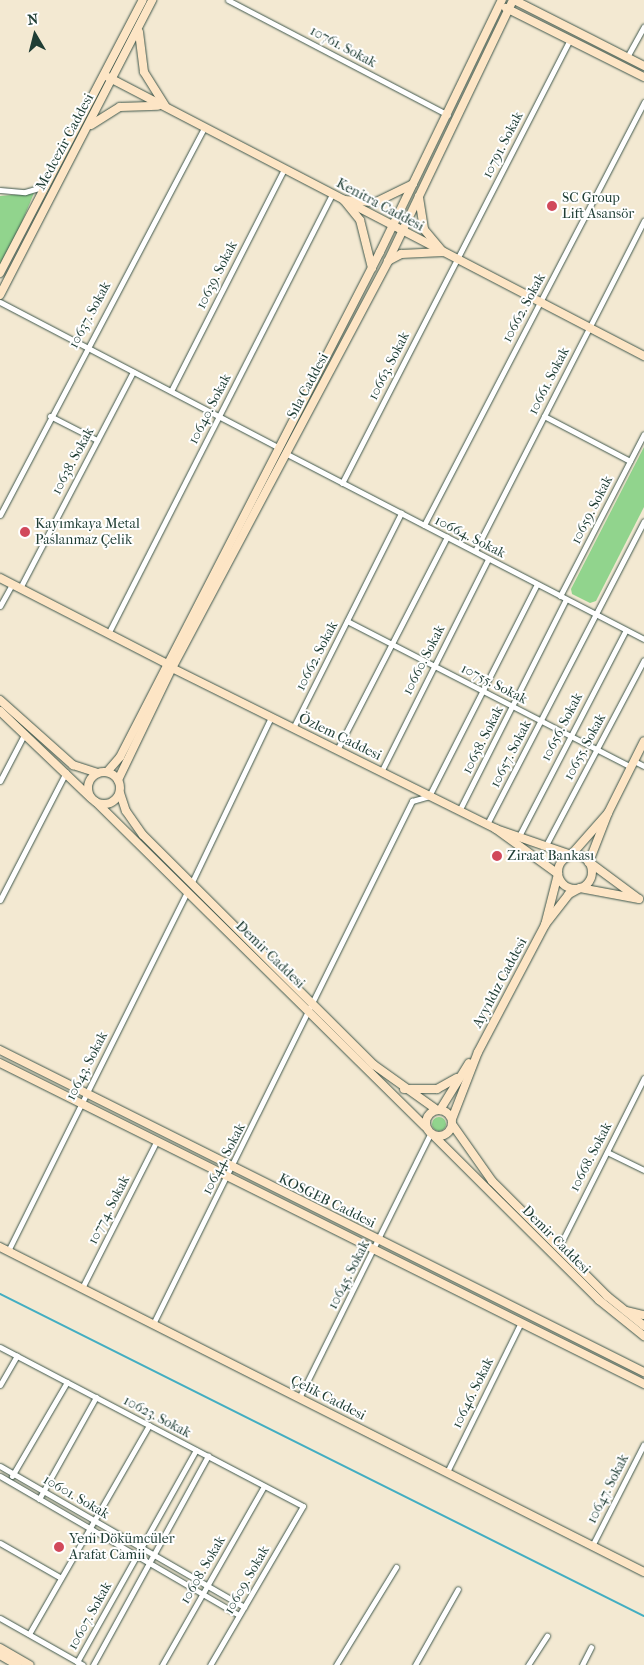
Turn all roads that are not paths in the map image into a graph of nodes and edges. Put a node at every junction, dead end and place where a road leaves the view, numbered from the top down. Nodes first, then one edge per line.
1 (143, 0) edge
2 (152, 0) edge
3 (228, 0) edge
4 (513, 0) edge
5 (501, 2) edge
6 (508, 9) junction
7 (139, 26) junction
8 (644, 26) edge
9 (570, 39) junction
10 (627, 57) junction
11 (644, 66) edge
12 (104, 75) junction
13 (644, 77) edge
14 (112, 79) junction
15 (644, 102) edge
16 (168, 109) junction
17 (448, 115) junction
18 (204, 128) junction
19 (86, 130) junction
20 (284, 169) junction
21 (414, 182) junction
22 (48, 186) junction
23 (0, 190) edge
24 (419, 190) junction
25 (332, 194) junction
26 (344, 200) junction
27 (644, 222) edge
28 (393, 226) junction
29 (402, 230) junction
30 (443, 252) junction
31 (388, 260) junction
32 (456, 260) junction
33 (372, 268) junction
34 (0, 273) edge
35 (0, 295) edge
36 (0, 302) edge
37 (540, 302) junction
38 (589, 328) junction
39 (85, 347) junction
40 (644, 356) edge
41 (134, 372) junction
42 (170, 391) junction
43 (50, 416) junction
44 (218, 416) junction
45 (544, 416) junction
46 (644, 434) edge
47 (97, 440) junction
48 (276, 446) junction
49 (286, 454) junction
50 (630, 461) junction
51 (342, 483) junction
52 (401, 513) junction
53 (0, 515) edge
54 (644, 521) edge
55 (424, 525) junction
56 (447, 537) junction
57 (474, 551) junction
58 (488, 559) junction
59 (0, 578) edge
60 (12, 584) junction
61 (537, 584) junction
62 (20, 588) junction
63 (560, 596) junction
64 (566, 599) junction
65 (0, 606) edge
66 (596, 614) junction
67 (347, 621) junction
68 (626, 630) junction
69 (108, 634) junction
70 (644, 639) edge
71 (392, 644) junction
72 (644, 660) edge
73 (169, 666) junction
74 (434, 666) junction
75 (482, 691) junction
76 (0, 700) edge
77 (512, 706) junction
78 (0, 711) edge
79 (270, 717) junction
80 (541, 721) junction
81 (293, 728) junction
82 (25, 732) junction
83 (571, 736) junction
84 (644, 741) edge
85 (337, 750) junction
86 (597, 750) junction
87 (632, 764) junction
88 (644, 766) edge
89 (66, 772) junction
90 (107, 772) junction
91 (381, 772) junction
92 (98, 774) junction
93 (118, 780) junction
94 (0, 781) edge
95 (120, 792) junction
96 (429, 796) junction
97 (93, 800) junction
98 (459, 811) junction
99 (608, 813) junction
100 (487, 824) junction
101 (496, 829) junction
102 (519, 836) junction
103 (546, 845) junction
104 (571, 855) junction
105 (589, 862) junction
106 (558, 874) junction
107 (192, 882) junction
108 (580, 888) junction
109 (187, 892) junction
110 (0, 900) edge
111 (641, 900) edge
112 (545, 925) junction
113 (315, 1003) junction
114 (311, 1011) junction
115 (0, 1050) edge
116 (478, 1052) junction
117 (0, 1063) edge
118 (462, 1073) junction
119 (644, 1078) edge
120 (403, 1089) junction
121 (85, 1093) junction
122 (81, 1103) junction
123 (438, 1110) junction
124 (452, 1122) junction
125 (430, 1132) junction
126 (156, 1142) junction
127 (607, 1152) junction
128 (232, 1168) junction
129 (644, 1170) edge
130 (227, 1178) junction
131 (379, 1240) junction
132 (559, 1247) junction
133 (4, 1249) edge
134 (374, 1250) junction
135 (82, 1288) junction
136 (624, 1310) junction
137 (644, 1315) edge
138 (154, 1324) junction
139 (520, 1324) junction
140 (644, 1326) edge
141 (644, 1336) edge
142 (0, 1347) edge
143 (17, 1356) junction
144 (644, 1372) edge
145 (67, 1382) junction
146 (642, 1384) edge
147 (0, 1386) edge
148 (96, 1397) junction
149 (299, 1398) junction
150 (149, 1425) junction
151 (644, 1444) edge
152 (196, 1450) junction
153 (208, 1456) junction
154 (0, 1466) edge
155 (447, 1472) junction
156 (13, 1474) junction
157 (0, 1476) edge
158 (9, 1481) junction
159 (264, 1486) junction
160 (43, 1491) junction
161 (39, 1499) junction
162 (303, 1506) joint
163 (94, 1520) junction
164 (90, 1528) junction
165 (0, 1543) edge
166 (592, 1546) junction
167 (141, 1548) junction
168 (153, 1555) junction
169 (137, 1556) junction
170 (149, 1563) junction
171 (396, 1567) dead end
172 (644, 1572) edge
173 (61, 1578) junction
174 (207, 1586) junction
175 (458, 1589) dead end
176 (202, 1594) junction
177 (244, 1607) junction
178 (239, 1615) junction
179 (0, 1618) edge
180 (29, 1634) junction
181 (547, 1636) dead end
182 (591, 1647) dead end
183 (0, 1648) edge
184 (0, 1655) edge
185 (80, 1663) edge
186 (18, 1665) edge
187 (29, 1665) edge
188 (93, 1665) edge
189 (162, 1665) edge
190 (210, 1665) edge
191 (336, 1665) edge
192 (415, 1665) edge
193 (528, 1665) edge
194 (582, 1665) edge

1 - 12 street, Medcezir Caddesi
2 - 7 street, Medcezir Caddesi
3 - 17 street, 10761. Sokak
4 - 6 street, Sıla Caddesi
4 - 10 street
5 - 6 street
5 - 17 street
6 - 9 street
6 - 24 street, Sıla Caddesi
7 - 14 street, Medcezir Caddesi
7 - 16 street
8 - 10 street
9 - 13 street
9 - 32 street, 10791. Sokak
10 - 11 street
12 - 14 street, Kenitra Caddesi
12 - 22 street, Medcezir Caddesi
14 - 16 street, Kenitra Caddesi
14 - 19 street, Medcezir Caddesi
15 - 37 street, 10662. Sokak
16 - 18 street, Kenitra Caddesi
16 - 19 street
17 - 21 street
18 - 20 street, Kenitra Caddesi
18 - 39 street, 10637. Sokak
19 - 35 street, Medcezir Caddesi
20 - 25 street, Kenitra Caddesi
20 - 42 street, 10639. Sokak
21 - 26 street
21 - 28 street
22 - 23 street
22 - 34 street, Medcezir Caddesi
24 - 29 street, Sıla Caddesi
24 - 30 street
25 - 26 street, Kenitra Caddesi
25 - 44 street, 10640. Sokak
26 - 28 street, Kenitra Caddesi
26 - 33 street
27 - 38 street, 10661. Sokak
28 - 29 street, Kenitra Caddesi
28 - 33 street
29 - 30 street, Kenitra Caddesi
29 - 31 street, Sıla Caddesi
30 - 31 street
30 - 32 street, Kenitra Caddesi
31 - 49 street, Sıla Caddesi
32 - 37 street, Kenitra Caddesi
32 - 51 street, 10663. Sokak
33 - 48 street
36 - 39 street
37 - 38 street, Kenitra Caddesi
37 - 55 street, 10662. Sokak
38 - 40 street, Kenitra Caddesi
38 - 45 street, 10661. Sokak
39 - 41 street
39 - 43 street, 10637. Sokak
41 - 42 street
41 - 47 street, 10638. Sokak
42 - 44 street
43 - 47 street
43 - 53 street, 10637. Sokak
44 - 48 street
44 - 69 street, 10640. Sokak
45 - 50 street
45 - 57 street, 10661. Sokak
46 - 50 street, 10659. Sokak
47 - 62 street, 10638. Sokak
48 - 73 street
49 - 51 street, 10664. Sokak
49 - 73 street, Sıla Caddesi
50 - 63 street, 10659. Sokak
51 - 52 street, 10664. Sokak
52 - 55 street, 10664. Sokak
52 - 67 street, 10662. Sokak
54 - 66 street
55 - 56 street, 10664. Sokak
56 - 57 street, 10664. Sokak
56 - 71 street
57 - 58 street, 10664. Sokak
58 - 61 street, 10664. Sokak
58 - 74 street, 10660. Sokak
59 - 60 street, Özlem Caddesi
60 - 62 street, Özlem Caddesi
60 - 65 street
61 - 63 street, 10664. Sokak
61 - 75 street
62 - 69 street, Özlem Caddesi
63 - 64 street, 10664. Sokak
64 - 66 street, 10664. Sokak
64 - 77 street, 10658. Sokak
66 - 68 street, 10664. Sokak
66 - 80 street, 10657. Sokak
67 - 71 street, 10755. Sokak
67 - 81 street, 10662. Sokak
68 - 70 street, 10664. Sokak
68 - 83 street, 10656. Sokak
69 - 73 street, Özlem Caddesi
71 - 74 street, 10755. Sokak
71 - 85 street
72 - 86 street, 10655. Sokak
73 - 79 street, Özlem Caddesi
73 - 90 street
73 - 93 street, Sıla Caddesi
74 - 75 street, 10755. Sokak
74 - 91 street, 10660. Sokak
75 - 77 street, 10755. Sokak
75 - 96 street
76 - 92 street
77 - 80 street, 10755. Sokak
77 - 98 street, 10658. Sokak
78 - 82 street, Demir Caddesi
79 - 81 street, Özlem Caddesi
79 - 107 street
80 - 83 street, 10755. Sokak
80 - 100 street, 10657. Sokak
81 - 85 street, Özlem Caddesi
82 - 89 street, Demir Caddesi
82 - 94 street
83 - 86 street, 10755. Sokak
83 - 102 street, 10656. Sokak
84 - 87 street
85 - 91 street, Özlem Caddesi
86 - 87 street, 10755. Sokak
86 - 103 street, 10655. Sokak
87 - 88 street, 10755. Sokak
87 - 99 street
89 - 97 street, Demir Caddesi
89 - 110 street
90 - 92 street
90 - 93 street
91 - 96 street, Özlem Caddesi
92 - 97 street
93 - 95 street
95 - 97 street
95 - 107 street, Demir Caddesi
96 - 98 street, Özlem Caddesi
96 - 113 street, 10644. Sokak
97 - 109 street, Demir Caddesi
98 - 100 street, Özlem Caddesi
99 - 104 street
99 - 105 street
100 - 101 street, Özlem Caddesi
101 - 102 street, Özlem Caddesi
101 - 106 street, Özlem Caddesi
102 - 103 street, Özlem Caddesi
103 - 104 street, Özlem Caddesi
104 - 105 street
104 - 106 street
105 - 108 street
105 - 111 street
106 - 108 street
106 - 112 street, Ayyıldız Caddesi
107 - 113 street, Demir Caddesi
108 - 111 street
108 - 112 street, Ayyıldız Caddesi
109 - 114 street, Demir Caddesi
109 - 121 street, 10643. Sokak
112 - 116 street, Ayyıldız Caddesi
113 - 114 street, 10644. Sokak
113 - 120 street, Demir Caddesi
114 - 125 street, Demir Caddesi
114 - 128 street, 10644. Sokak
115 - 121 street, KOSGEB Caddesi
116 - 118 street, Ayyıldız Caddesi
116 - 124 street, Ayyıldız Caddesi
117 - 122 street, KOSGEB Caddesi
118 - 120 street
118 - 123 street, Ayyıldız Caddesi
119 - 127 street, 10668. Sokak
120 - 123 street, Demir Caddesi
121 - 122 street, 10643. Sokak
121 - 128 street, KOSGEB Caddesi
122 - 126 street, KOSGEB Caddesi
122 - 133 street, 10643. Sokak
123 - 124 street, Demir Caddesi
123 - 125 street, Ayyıldız Caddesi
124 - 125 street
124 - 132 street, Demir Caddesi
125 - 131 street, 10645. Sokak
125 - 141 street, Demir Caddesi
126 - 130 street, KOSGEB Caddesi
126 - 135 street, 10774. Sokak
127 - 129 street
127 - 132 street, 10668. Sokak
128 - 130 street, 10644. Sokak
128 - 131 street, KOSGEB Caddesi
130 - 134 street, KOSGEB Caddesi
130 - 138 street, 10644. Sokak
131 - 134 street, 10645. Sokak
131 - 144 street, KOSGEB Caddesi
132 - 136 street, Demir Caddesi
133 - 135 street, Çelik Caddesi
134 - 139 street, KOSGEB Caddesi
134 - 149 street, 10645. Sokak
135 - 138 street, Çelik Caddesi
136 - 137 street
136 - 140 street, Demir Caddesi
138 - 149 street, Çelik Caddesi
139 - 146 street, KOSGEB Caddesi
139 - 155 street, 10646. Sokak
142 - 143 street, 10623. Sokak
143 - 145 street, 10623. Sokak
143 - 147 street
145 - 148 street, 10623. Sokak
145 - 156 street
148 - 150 street, 10623. Sokak
148 - 160 street
149 - 155 street, Çelik Caddesi
150 - 152 street, 10623. Sokak
150 - 163 street
151 - 166 street, 10647. Sokak
152 - 153 street, 10623. Sokak
152 - 167 street, 10607. Sokak
153 - 159 street, 10623. Sokak
153 - 168 street, 10607. Sokak
154 - 156 street, 10601. Sokak
155 - 166 street, Çelik Caddesi
156 - 158 street
156 - 160 street, 10601. Sokak
157 - 158 street, 10601. Sokak
158 - 161 street, 10601. Sokak
159 - 162 street, 10623. Sokak
159 - 174 street, 10608. Sokak
160 - 161 street
160 - 163 street, 10601. Sokak
161 - 164 street, 10601. Sokak
162 - 177 street, 10609. Sokak
163 - 164 street
163 - 167 street, 10601. Sokak
164 - 169 street, 10601. Sokak
164 - 173 street
165 - 173 street
166 - 172 street, Çelik Caddesi
167 - 168 street, 10601. Sokak
167 - 169 street, 10607. Sokak
168 - 170 street, 10607. Sokak
168 - 174 street, 10601. Sokak
169 - 170 street, 10601. Sokak
169 - 185 street, 10607. Sokak
170 - 176 street, 10601. Sokak
170 - 188 street, 10607. Sokak
171 - 191 street
173 - 180 street
174 - 176 street, 10608. Sokak
174 - 177 street, 10601. Sokak
175 - 192 street
176 - 178 street, 10601. Sokak
176 - 189 street, 10608. Sokak
177 - 178 street, 10609. Sokak
178 - 190 street, 10609. Sokak
179 - 180 street
180 - 185 street
181 - 193 street
182 - 194 street
183 - 187 street
184 - 186 street

